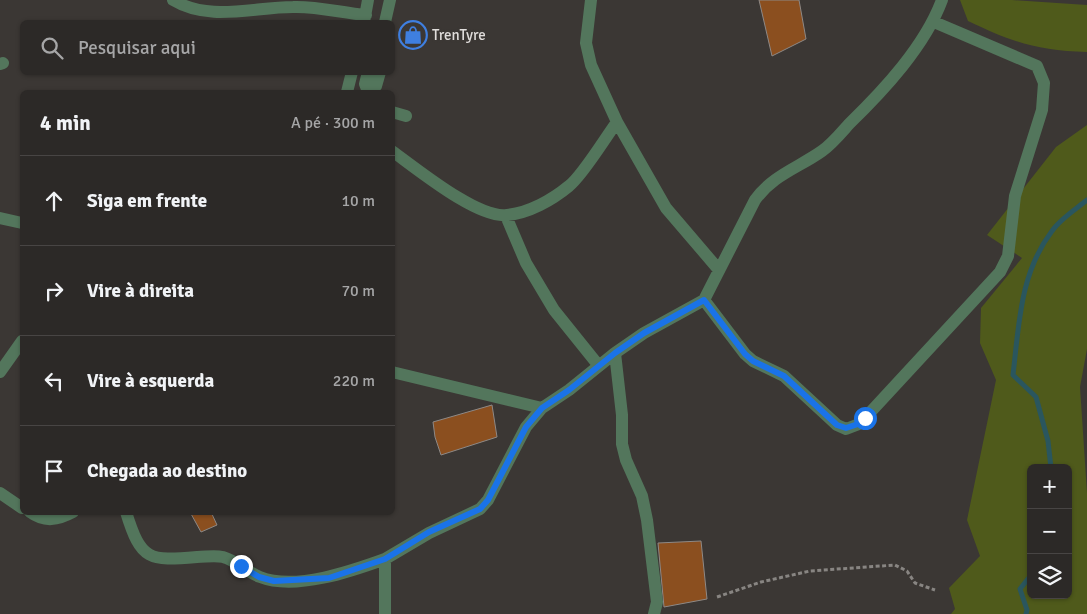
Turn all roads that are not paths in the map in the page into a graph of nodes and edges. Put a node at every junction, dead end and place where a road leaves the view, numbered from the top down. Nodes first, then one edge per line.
1 (173, 0) edge
2 (368, 0) edge
3 (390, 0) edge
4 (591, 0) edge
5 (942, 0) edge
6 (365, 19) edge
7 (385, 20) edge
8 (934, 22) junction
9 (351, 75) edge
10 (367, 75) edge
11 (379, 75) edge
12 (348, 90) edge
13 (368, 90) edge
14 (371, 90) edge
15 (395, 113) edge
16 (406, 116) dead end
17 (617, 122) junction
18 (395, 152) edge
19 (506, 216) junction
20 (0, 218) edge
21 (20, 223) edge
22 (719, 270) junction
23 (704, 300) junction
24 (20, 344) edge
25 (615, 353) junction
26 (599, 366) junction
27 (0, 372) edge
28 (395, 373) edge
29 (542, 408) junction
30 (0, 492) edge
31 (20, 507) edge
32 (36, 515) edge
33 (66, 515) edge
34 (127, 515) edge
35 (385, 559) junction
36 (385, 614) edge
37 (654, 614) edge

1 - 6 street
2 - 6 street
3 - 7 street
4 - 17 street
5 - 8 street
8 - 22 street
8 - 23 street
9 - 12 street
10 - 13 street
11 - 14 street
15 - 16 street
17 - 19 street
17 - 22 street
18 - 19 street
19 - 26 street
20 - 21 street
22 - 23 street
23 - 25 street
24 - 27 street
25 - 26 street
25 - 37 street
26 - 29 street
28 - 29 street
29 - 35 street
30 - 31 street
32 - 33 street
34 - 35 street
35 - 36 street

